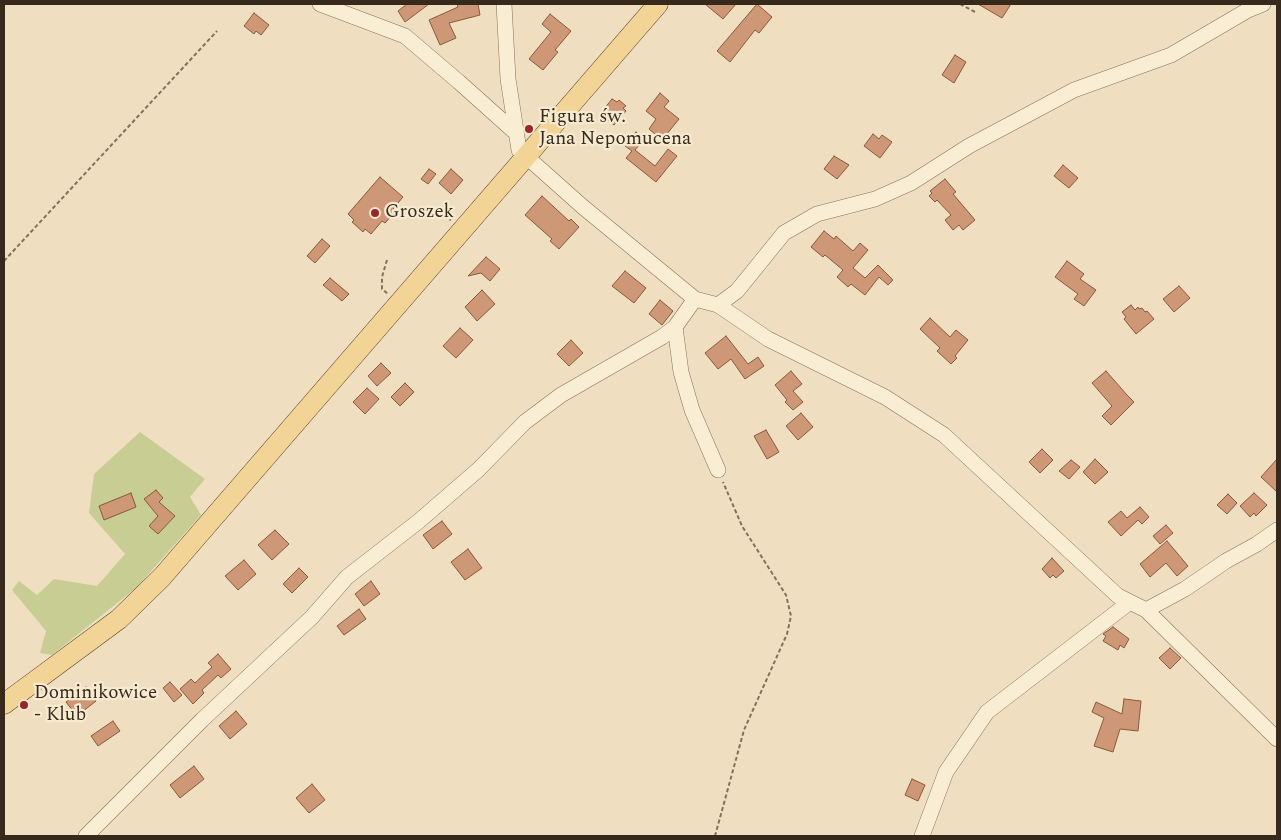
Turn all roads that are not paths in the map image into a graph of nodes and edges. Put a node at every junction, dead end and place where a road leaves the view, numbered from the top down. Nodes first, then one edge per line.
1 (320, 4) edge
2 (504, 4) edge
3 (658, 4) edge
4 (1263, 4) edge
5 (516, 133) junction
6 (526, 157) junction
7 (694, 299) junction
8 (718, 305) junction
9 (675, 327) junction
10 (718, 470) road end
11 (1277, 530) edge
12 (1130, 602) junction
13 (1146, 610) junction
14 (4, 704) edge
15 (1277, 740) edge
16 (86, 836) edge
17 (922, 836) edge

1 - 5 street
2 - 5 street
3 - 6 main road
4 - 8 street
5 - 6 street
6 - 7 street
6 - 14 main road
7 - 8 street
7 - 9 street
8 - 12 street
9 - 10 street
9 - 16 street
11 - 13 street
12 - 13 street
12 - 17 street
13 - 15 street

